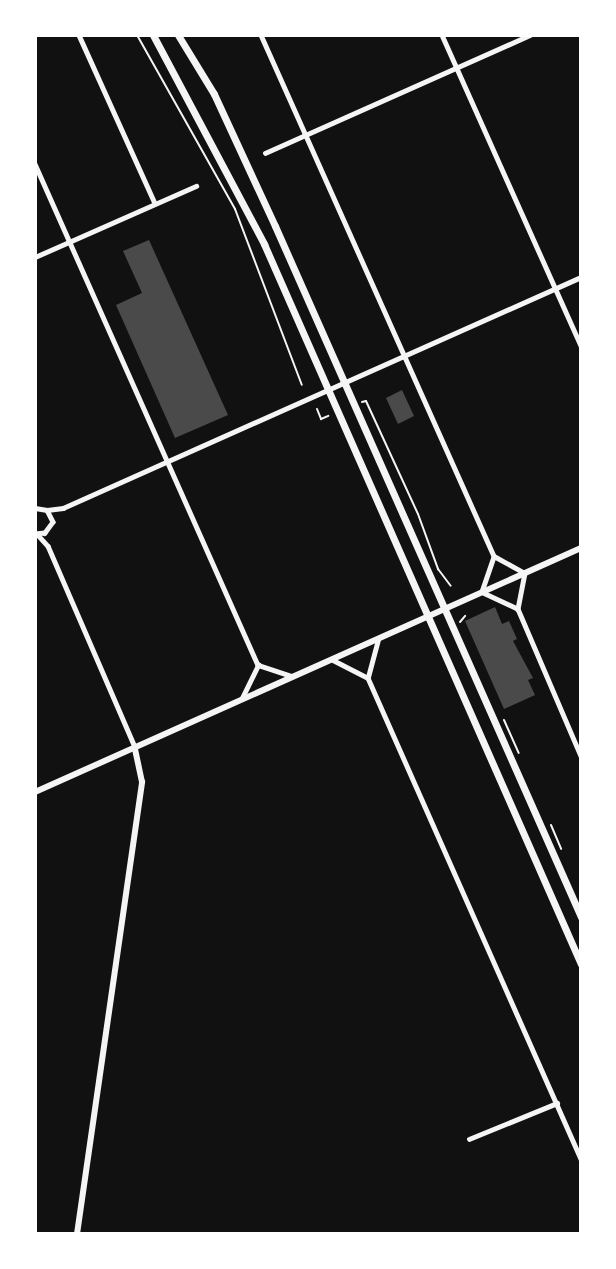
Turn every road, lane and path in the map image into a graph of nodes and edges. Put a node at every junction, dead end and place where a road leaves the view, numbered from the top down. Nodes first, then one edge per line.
1 (79, 35) edge
2 (137, 35) edge
3 (153, 35) edge
4 (178, 35) edge
5 (261, 35) edge
6 (442, 35) edge
7 (530, 35) edge
8 (457, 68) junction
9 (306, 136) junction
10 (265, 153) dead end
11 (35, 164) edge
12 (196, 186) dead end
13 (155, 203) junction
14 (70, 242) junction
15 (35, 257) edge
16 (581, 277) edge
17 (555, 288) junction
18 (581, 346) edge
19 (405, 356) junction
20 (344, 382) junction
21 (302, 384) dead end
22 (328, 390) junction
23 (358, 403) dead end
24 (317, 410) dead end
25 (328, 416) dead end
26 (167, 461) junction
27 (36, 506) edge
28 (63, 508) junction
29 (47, 510) junction
30 (53, 522) junction
31 (49, 531) junction
32 (37, 534) edge
33 (48, 547) junction
34 (581, 548) edge
35 (494, 556) junction
36 (525, 573) junction
37 (451, 586) dead end
38 (482, 592) junction
39 (444, 609) junction
40 (518, 609) junction
41 (425, 617) junction
42 (377, 639) junction
43 (332, 659) junction
44 (258, 665) junction
45 (295, 676) junction
46 (368, 678) junction
47 (240, 701) junction
48 (135, 748) junction
49 (581, 756) edge
50 (35, 792) edge
51 (581, 917) edge
52 (581, 964) edge
53 (556, 1104) junction
54 (469, 1139) dead end
55 (581, 1159) edge
56 (77, 1234) edge

1 - 13 street
2 - 21 path
3 - 22 highway
4 - 20 highway
5 - 9 street
6 - 8 street
7 - 8 street
8 - 9 street
8 - 17 street
9 - 10 street
9 - 19 street
11 - 14 street
12 - 13 street
13 - 14 street
14 - 15 street
14 - 26 street
16 - 17 street
17 - 18 street
17 - 19 street
19 - 20 street
19 - 35 street
20 - 22 street
20 - 39 highway
22 - 26 street
22 - 41 highway
23 - 37 path
24 - 25 path
26 - 28 street
26 - 44 street
27 - 29 street
28 - 29 street
28 - 30 street
29 - 30 street
30 - 31 street
31 - 32 street
31 - 33 street
32 - 33 street
33 - 48 street
34 - 36 main road
35 - 36 street
35 - 38 street
36 - 38 main road
36 - 40 street
38 - 39 main road
38 - 40 street
39 - 41 main road
39 - 51 highway
40 - 49 street
41 - 42 main road
41 - 52 highway
42 - 43 main road
42 - 46 street
43 - 45 main road
43 - 46 street
44 - 45 street
44 - 47 street
45 - 47 main road
46 - 53 street
47 - 48 main road
48 - 50 main road
48 - 56 main road
53 - 54 street
53 - 55 street

